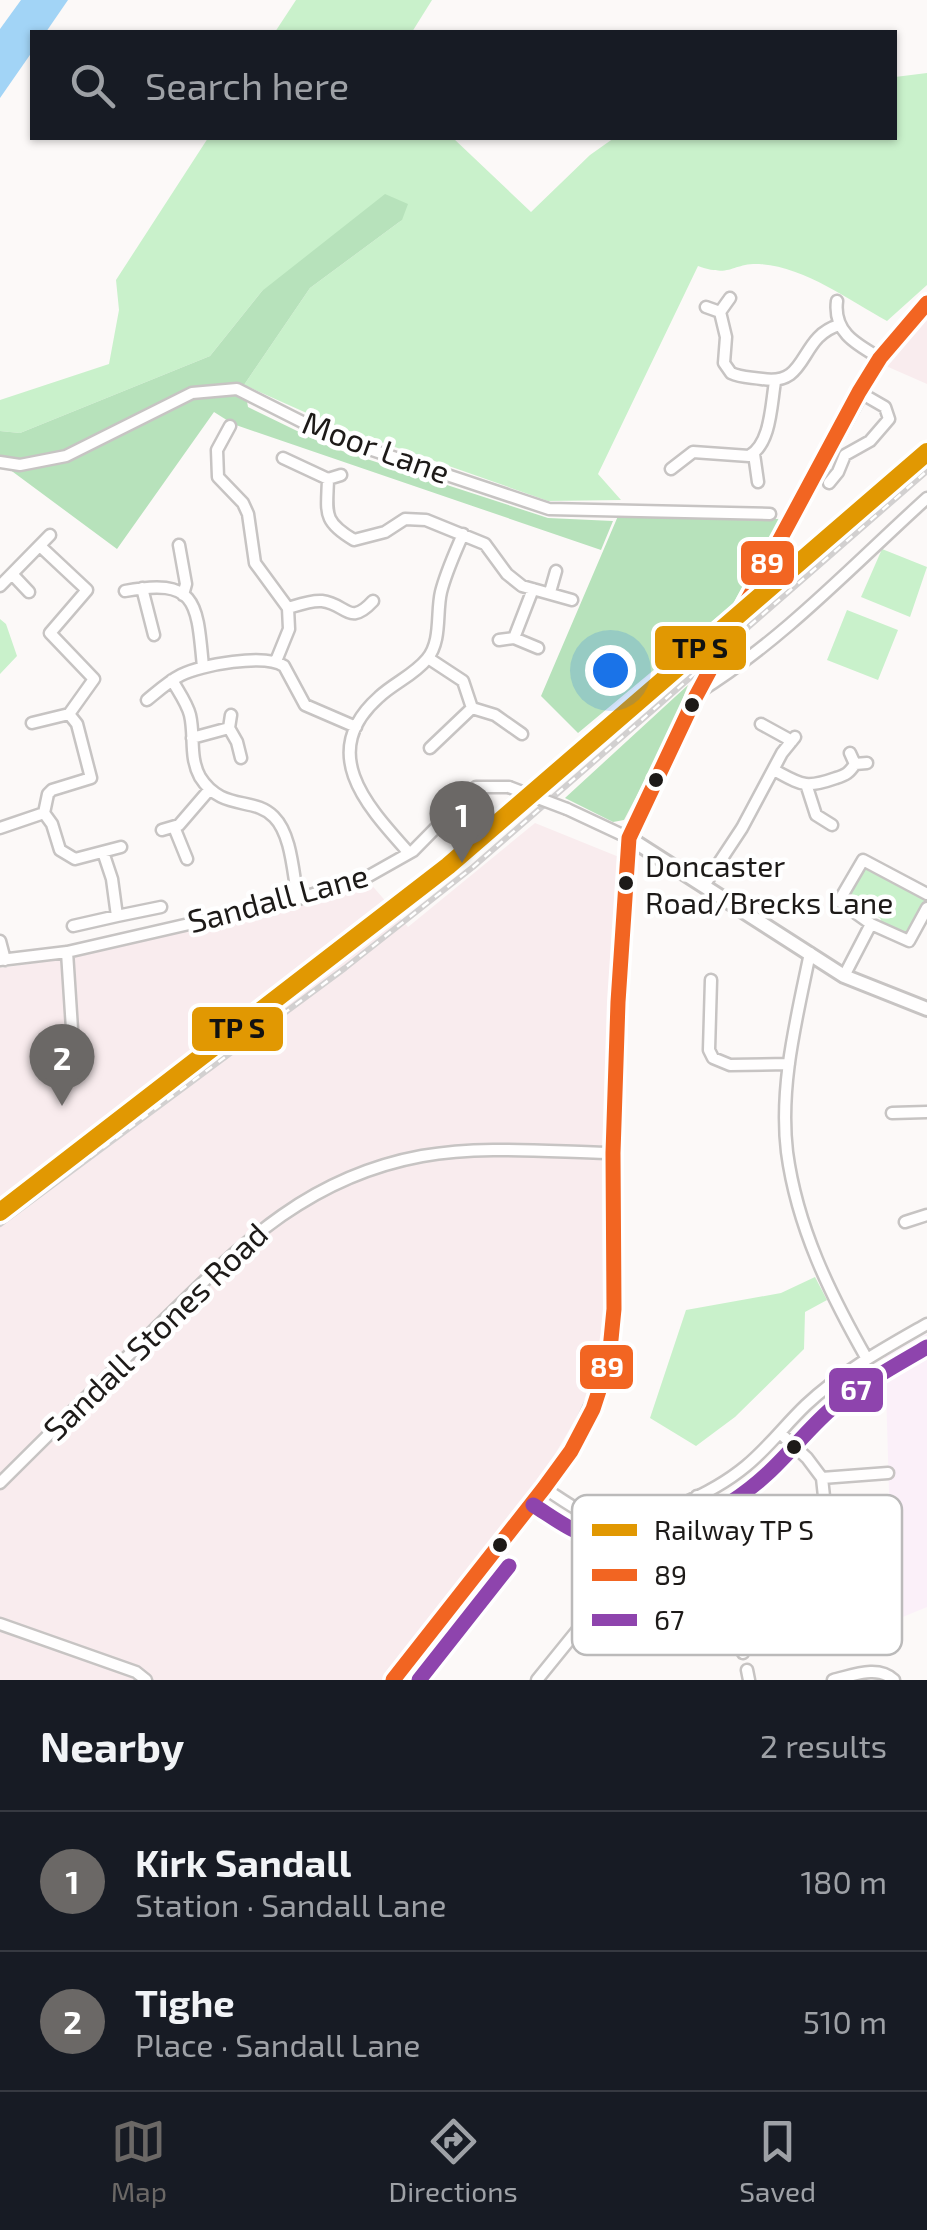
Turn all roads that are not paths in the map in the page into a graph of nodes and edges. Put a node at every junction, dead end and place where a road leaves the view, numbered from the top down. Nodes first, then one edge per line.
1 (730, 298) dead end
2 (837, 302) dead end
3 (927, 302) edge
4 (706, 307) dead end
5 (720, 312) junction
6 (839, 325) junction
7 (880, 358) junction
8 (775, 382) junction
9 (859, 392) junction
10 (230, 426) dead end
11 (692, 438) dead end
12 (208, 439) dead end
13 (219, 446) junction
14 (692, 452) junction
15 (754, 454) junction
16 (283, 458) dead end
17 (0, 462) edge
18 (671, 469) dead end
19 (341, 474) dead end
20 (328, 479) junction
21 (758, 482) dead end
22 (828, 484) dead end
23 (927, 498) edge
24 (770, 514) dead end
25 (463, 534) junction
26 (50, 535) dead end
27 (40, 546) junction
28 (179, 546) dead end
29 (556, 571) dead end
30 (12, 574) junction
31 (0, 586) edge
32 (142, 588) junction
33 (533, 589) junction
34 (29, 592) dead end
35 (125, 592) dead end
36 (550, 592) junction
37 (183, 595) junction
38 (572, 600) dead end
39 (373, 601) dead end
40 (288, 608) junction
41 (361, 613) junction
42 (372, 624) dead end
43 (154, 635) dead end
44 (514, 638) junction
45 (499, 640) dead end
46 (538, 648) dead end
47 (428, 658) junction
48 (276, 661) junction
49 (204, 667) junction
50 (172, 680) junction
51 (697, 695) junction
52 (148, 700) dead end
53 (472, 708) junction
54 (70, 714) junction
55 (232, 715) dead end
56 (32, 723) dead end
57 (761, 724) dead end
58 (356, 727) junction
59 (229, 728) junction
60 (522, 734) dead end
61 (192, 738) junction
62 (430, 748) dead end
63 (240, 758) dead end
64 (857, 760) dead end
65 (774, 770) junction
66 (807, 787) junction
67 (210, 789) junction
68 (44, 813) junction
69 (832, 825) dead end
70 (174, 826) junction
71 (0, 828) edge
72 (162, 830) dead end
73 (629, 838) junction
74 (122, 847) dead end
75 (103, 852) junction
76 (410, 853) junction
77 (188, 859) dead end
78 (705, 884) junction
79 (927, 894) edge
80 (298, 899) junction
81 (161, 907) dead end
82 (927, 908) edge
83 (117, 916) junction
84 (871, 924) junction
85 (73, 926) dead end
86 (0, 941) edge
87 (66, 952) junction
88 (810, 953) junction
89 (2, 960) edge
90 (844, 976) junction
91 (710, 980) dead end
92 (927, 1009) edge
93 (55, 1047) dead end
94 (789, 1064) junction
95 (927, 1112) edge
96 (892, 1113) dead end
97 (613, 1153) junction
98 (927, 1215) edge
99 (906, 1222) dead end
100 (927, 1324) edge
101 (867, 1359) junction
102 (780, 1433) junction
103 (888, 1473) dead end
104 (822, 1478) junction
105 (0, 1482) edge
106 (544, 1488) junction
107 (699, 1495) edge
108 (824, 1495) edge
109 (572, 1504) edge
110 (0, 1624) edge
111 (572, 1638) edge
112 (146, 1680) edge
113 (393, 1680) edge
114 (537, 1680) edge
115 (834, 1680) edge
116 (894, 1680) edge

1 - 5 street
2 - 6 street
3 - 7 street
4 - 5 street
5 - 8 street
6 - 7 street
6 - 8 street
7 - 9 street
8 - 15 street
9 - 22 street
9 - 51 street, bridge
10 - 13 street
11 - 14 street
12 - 13 street
13 - 40 street
14 - 15 street
14 - 18 street
15 - 21 street
16 - 20 street
17 - 24 street, Moor Lane
19 - 20 street
20 - 25 street
23 - 51 street
25 - 33 street
25 - 47 street
26 - 27 street
27 - 30 street
27 - 54 street
28 - 37 street
29 - 36 street
30 - 31 street
30 - 34 street
32 - 35 street
32 - 37 street
32 - 43 street
33 - 36 street
33 - 44 street
36 - 38 street
37 - 49 street
39 - 41 street
40 - 41 street
40 - 48 street
41 - 42 street
44 - 45 street
44 - 46 street
47 - 53 street
47 - 58 street
48 - 49 street
48 - 58 street
49 - 50 street
50 - 52 street
50 - 61 street
51 - 73 street
53 - 60 street
53 - 62 street
54 - 56 street
54 - 68 street
55 - 59 street
57 - 65 street
58 - 76 street
59 - 61 street
59 - 63 street
61 - 67 street
64 - 66 street
65 - 66 street
65 - 78 street
66 - 69 street
67 - 70 street
67 - 80 street
68 - 71 street
68 - 75 street
70 - 72 street
70 - 77 street
73 - 76 street, Sandall Lane, bridge
73 - 78 street
73 - 97 street
74 - 75 street
75 - 83 street
76 - 80 street, Sandall Lane
78 - 88 street
79 - 84 street
80 - 87 street, Sandall Lane
81 - 83 street
82 - 84 street
83 - 85 street
84 - 90 street
86 - 89 street
87 - 89 street, Sandall Lane
87 - 93 street
88 - 90 street
88 - 94 street
90 - 92 street
91 - 94 street
94 - 101 street
95 - 96 street
97 - 105 street, Sandall Stones Road
97 - 106 street
98 - 99 street
100 - 101 street
101 - 102 street
102 - 104 street
102 - 107 street
103 - 104 street
104 - 108 street
106 - 109 street
106 - 113 street
110 - 112 street
111 - 114 street
115 - 116 street

